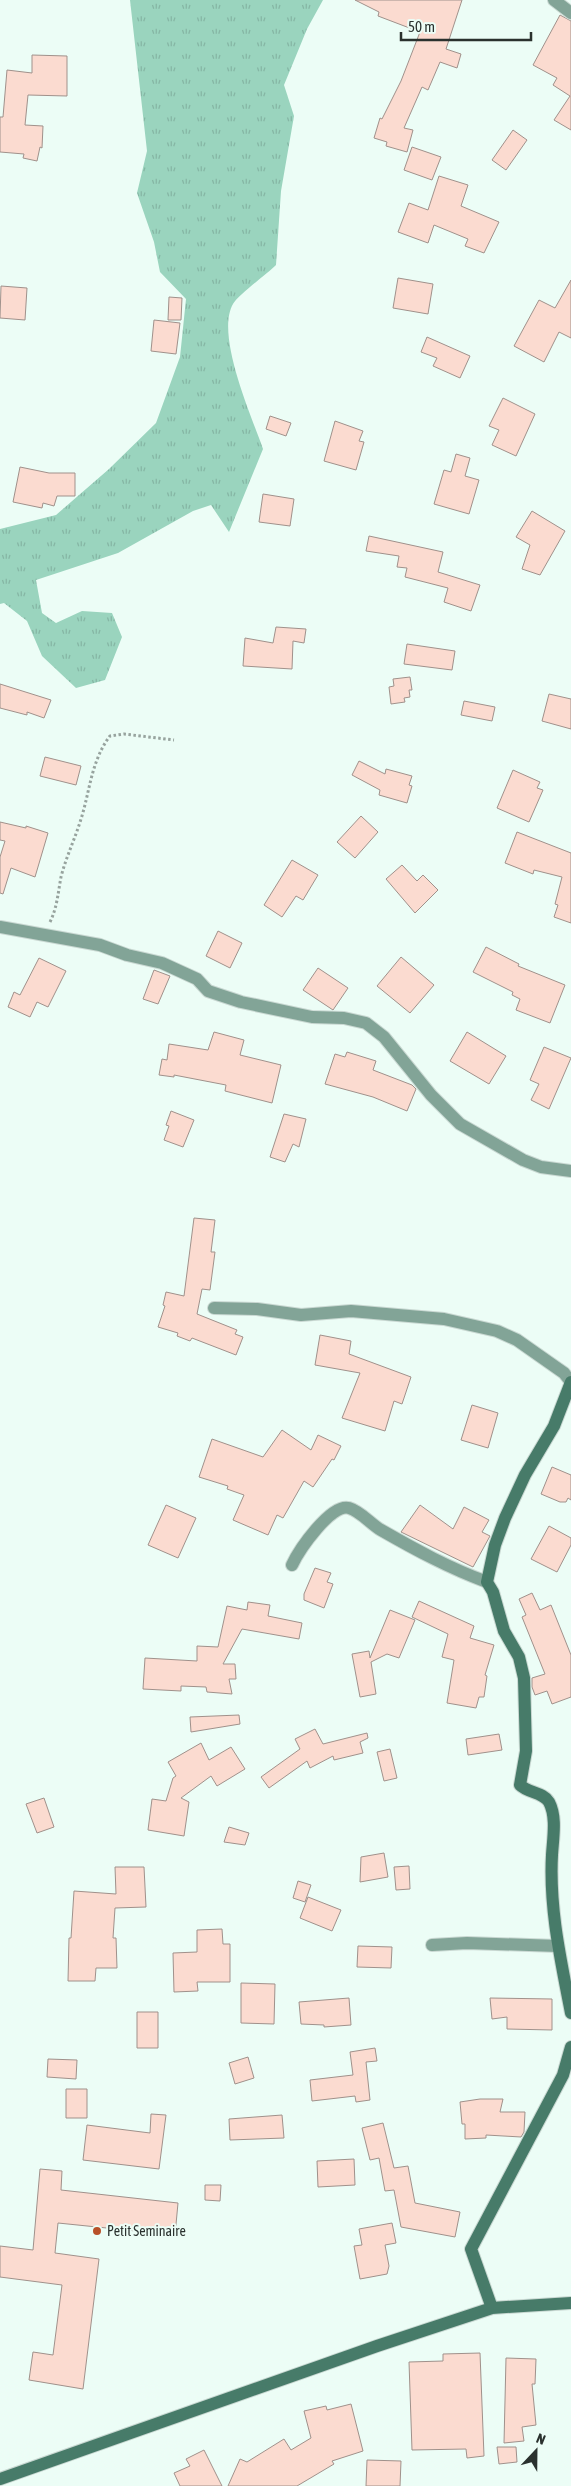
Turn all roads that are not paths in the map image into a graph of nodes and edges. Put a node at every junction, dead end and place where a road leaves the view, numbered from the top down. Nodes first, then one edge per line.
1 (554, 0) edge
2 (571, 13) edge
3 (0, 928) edge
4 (571, 1171) edge
5 (214, 1308) dead end
6 (571, 1382) edge
7 (292, 1565) dead end
8 (487, 1582) junction
9 (432, 1944) dead end
10 (558, 1946) junction
11 (571, 2013) edge
12 (571, 2047) edge
13 (571, 2303) edge
14 (492, 2308) junction
15 (0, 2479) edge

1 - 2 street
3 - 4 street
5 - 6 street
6 - 8 street
7 - 8 street
8 - 10 street
9 - 10 street
10 - 11 street
12 - 14 street
13 - 14 street
14 - 15 street

